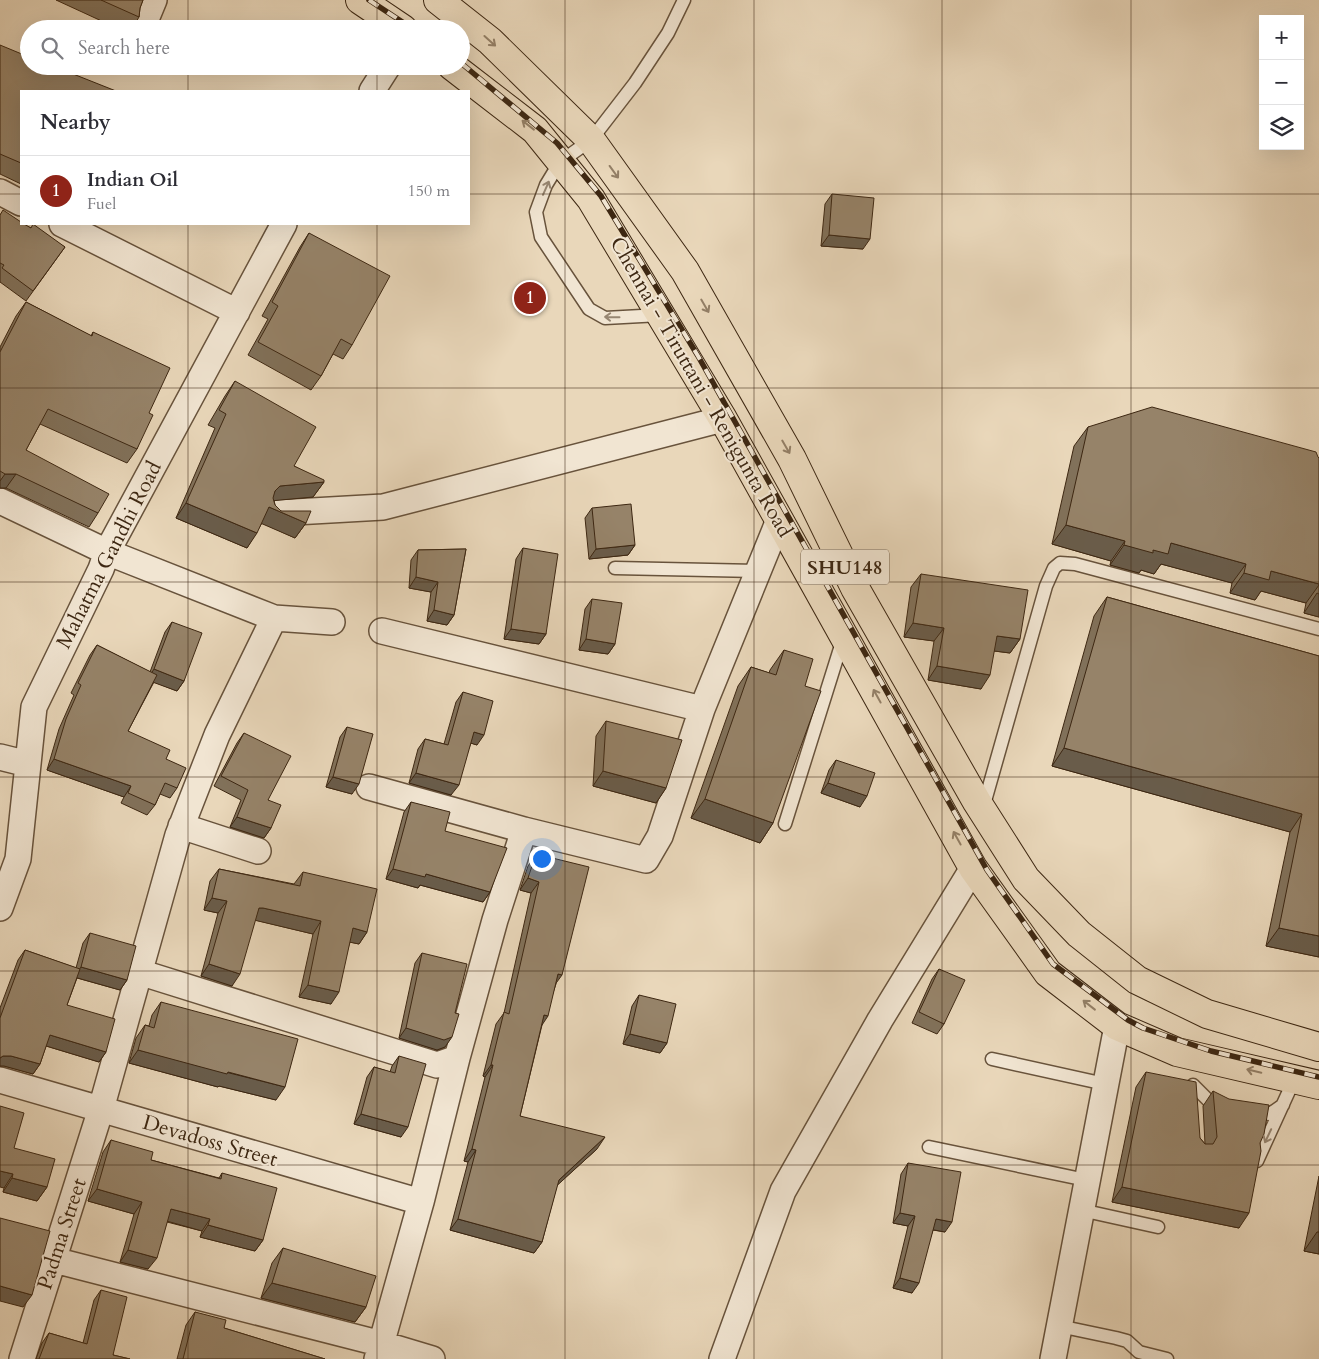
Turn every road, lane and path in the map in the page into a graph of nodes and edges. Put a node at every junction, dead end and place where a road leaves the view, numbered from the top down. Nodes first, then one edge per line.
1 (154, 0) edge
2 (360, 0) edge
3 (438, 0) edge
4 (684, 0) edge
5 (146, 20) edge
6 (390, 20) edge
7 (464, 20) edge
8 (470, 25) edge
9 (382, 75) edge
10 (464, 75) edge
11 (373, 90) edge
12 (591, 140) junction
13 (560, 162) junction
14 (0, 192) edge
15 (20, 202) edge
16 (64, 225) edge
17 (283, 225) edge
18 (237, 312) junction
19 (661, 315) junction
20 (723, 418) junction
21 (0, 501) edge
22 (277, 513) edge
23 (779, 520) junction
24 (107, 552) junction
25 (615, 568) dead end
26 (756, 571) junction
27 (274, 618) junction
28 (332, 622) dead end
29 (1319, 629) edge
30 (382, 631) dead end
31 (844, 636) junction
32 (702, 709) junction
33 (0, 757) edge
34 (28, 764) junction
35 (369, 787) dead end
36 (982, 810) junction
37 (786, 824) dead end
38 (181, 826) junction
39 (524, 830) junction
40 (258, 851) dead end
41 (973, 868) junction
42 (0, 908) edge
43 (139, 972) junction
44 (1117, 1026) junction
45 (1319, 1047) edge
46 (457, 1058) junction
47 (992, 1059) dead end
48 (1194, 1071) junction
49 (0, 1080) edge
50 (1307, 1083) edge
51 (1105, 1084) junction
52 (1283, 1105) junction
53 (1195, 1108) edge
54 (101, 1109) junction
55 (929, 1147) dead end
56 (1257, 1161) edge
57 (1086, 1180) junction
58 (421, 1202) junction
59 (1080, 1210) junction
60 (1158, 1227) dead end
61 (54, 1260) junction
62 (1058, 1326) junction
63 (379, 1351) edge
64 (22, 1359) edge
65 (432, 1359) edge
66 (722, 1359) edge
67 (1052, 1359) edge
68 (1167, 1359) edge

1 - 5 street
2 - 6 highway
3 -> 7 highway, Chennai - Tiruttani - Renigunta Road / SHU148
4 - 12 lane
8 -> 12 highway, Chennai - Tiruttani - Renigunta Road / SHU148
9 - 11 street
13 -> 10 highway, Chennai - Tiruttani - Renigunta Road / SHU148
12 - 13 lane
12 -> 36 highway, Chennai - Tiruttani - Renigunta Road / SHU148
13 - 19 highway, Chennai - Tiruttani - Renigunta Road / SHU148
19 -> 13 lane
14 - 15 street
16 - 18 street
17 - 18 street, Mahatma Gandhi Road
18 - 24 street, Mahatma Gandhi Road
19 - 20 highway, Chennai - Tiruttani - Renigunta Road / SHU148
20 - 22 street
20 - 23 highway, Chennai - Tiruttani - Renigunta Road / SHU148
21 - 24 street
23 - 26 street
23 - 31 highway, Chennai - Tiruttani - Renigunta Road / SHU148
24 - 27 street
24 - 34 street, Mahatma Gandhi Road
25 - 26 lane
26 - 32 street
27 - 28 street
27 - 38 street, Padma Street
29 - 36 lane
30 - 32 street
31 - 37 lane
41 -> 31 highway, Chennai - Tiruttani - Renigunta Road / SHU148
32 - 39 street
33 - 34 street
34 - 42 street, Mahatma Gandhi Road
35 - 39 street
36 - 45 highway, Chennai - Tiruttani - Renigunta Road / SHU148
38 - 40 street
38 - 43 street, Padma Street
39 - 46 street
44 -> 41 highway, Chennai - Tiruttani - Renigunta Road / SHU148
41 - 66 street
43 - 46 street
43 - 54 street, Padma Street
44 - 48 highway, Chennai - Tiruttani - Renigunta Road / SHU148
44 - 51 street
46 - 58 street
47 - 51 lane
50 -> 48 highway, Chennai - Tiruttani - Renigunta Road / SHU148
48 - 52 lane
48 - 53 lane
49 - 54 street, Devadoss Street
50 - 52 lane
51 - 57 street
52 -> 56 lane
54 - 58 street, Devadoss Street
54 - 61 street, Padma Street
55 - 57 lane
57 - 59 street
58 - 63 street
59 - 60 lane
59 - 62 street
61 - 63 street
61 - 64 street, Padma Street
62 - 67 street
62 - 68 lane
63 - 65 street

